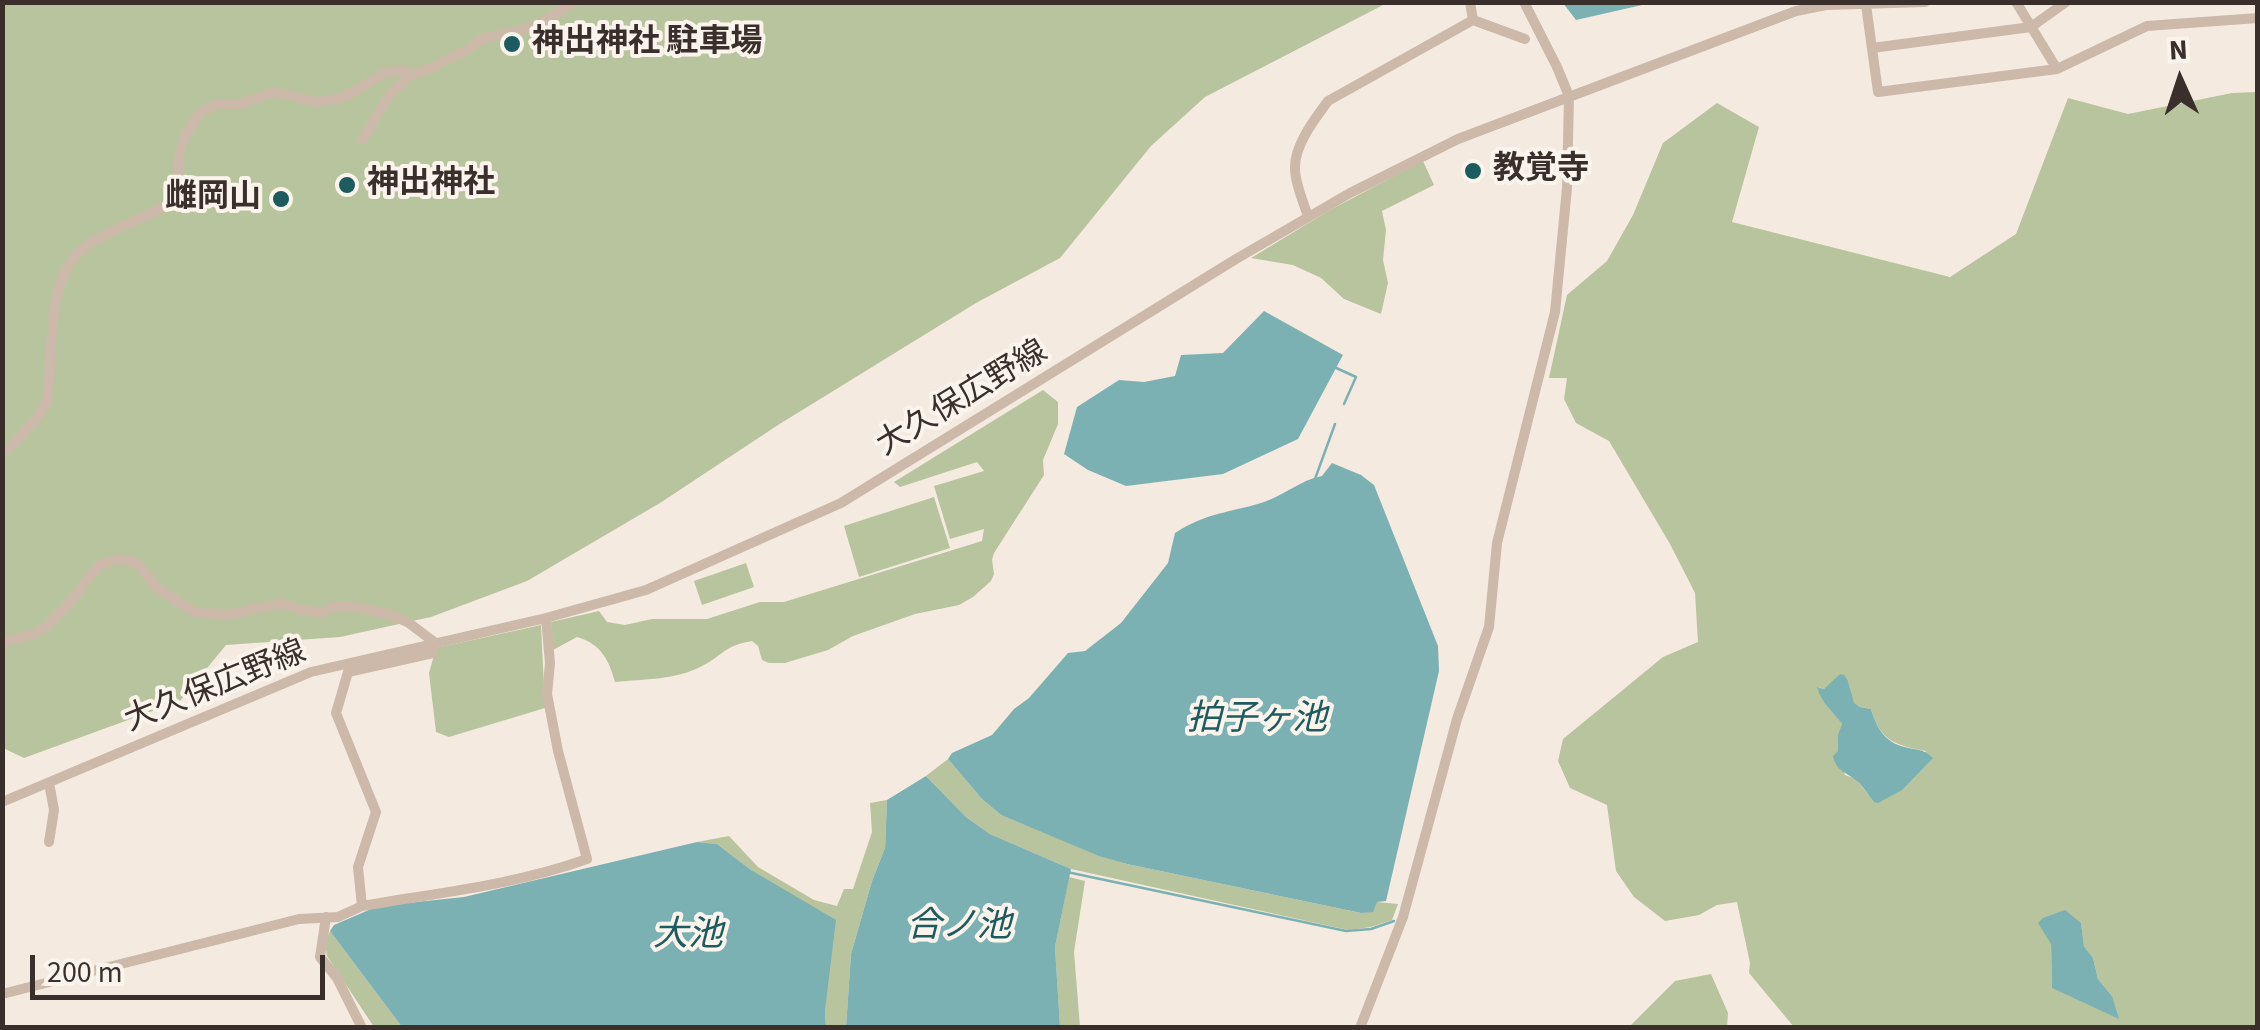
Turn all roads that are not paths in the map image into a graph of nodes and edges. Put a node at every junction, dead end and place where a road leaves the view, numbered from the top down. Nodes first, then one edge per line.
1 (574, 2) edge
2 (1470, 2) edge
3 (1524, 2) edge
4 (1925, 2) edge
5 (2016, 2) edge
6 (2066, 2) edge
7 (1866, 5) junction
8 (2258, 18) edge
9 (1474, 20) junction
10 (2031, 27) junction
11 (1524, 39) dead end
12 (1872, 48) junction
13 (2057, 69) junction
14 (407, 76) junction
15 (1569, 96) junction
16 (363, 140) dead end
17 (1308, 218) junction
18 (2, 450) edge
19 (546, 618) junction
20 (2, 640) edge
21 (434, 642) junction
22 (49, 783) junction
23 (2, 802) edge
24 (49, 842) dead end
25 (362, 906) junction
26 (326, 917) junction
27 (2, 994) edge
28 (362, 1028) edge
29 (1360, 1028) edge

1 - 14 street
2 - 9 street
3 - 15 street
4 - 7 street, 大久保広野線
5 - 10 street
6 - 10 street
7 - 12 street
7 - 15 street, 大久保広野線
8 - 13 street
9 - 11 street
9 - 17 street
10 - 12 street
10 - 13 street
12 - 13 street
14 - 16 street
14 - 18 street
15 - 17 street, 大久保広野線
15 - 29 street
17 - 19 street, 大久保広野線
19 - 21 street, 大久保広野線
19 - 25 street
20 - 21 street
21 - 22 street, 大久保広野線
21 - 25 street
22 - 23 street, 大久保広野線
22 - 24 street
25 - 26 street
26 - 27 street
26 - 28 street

